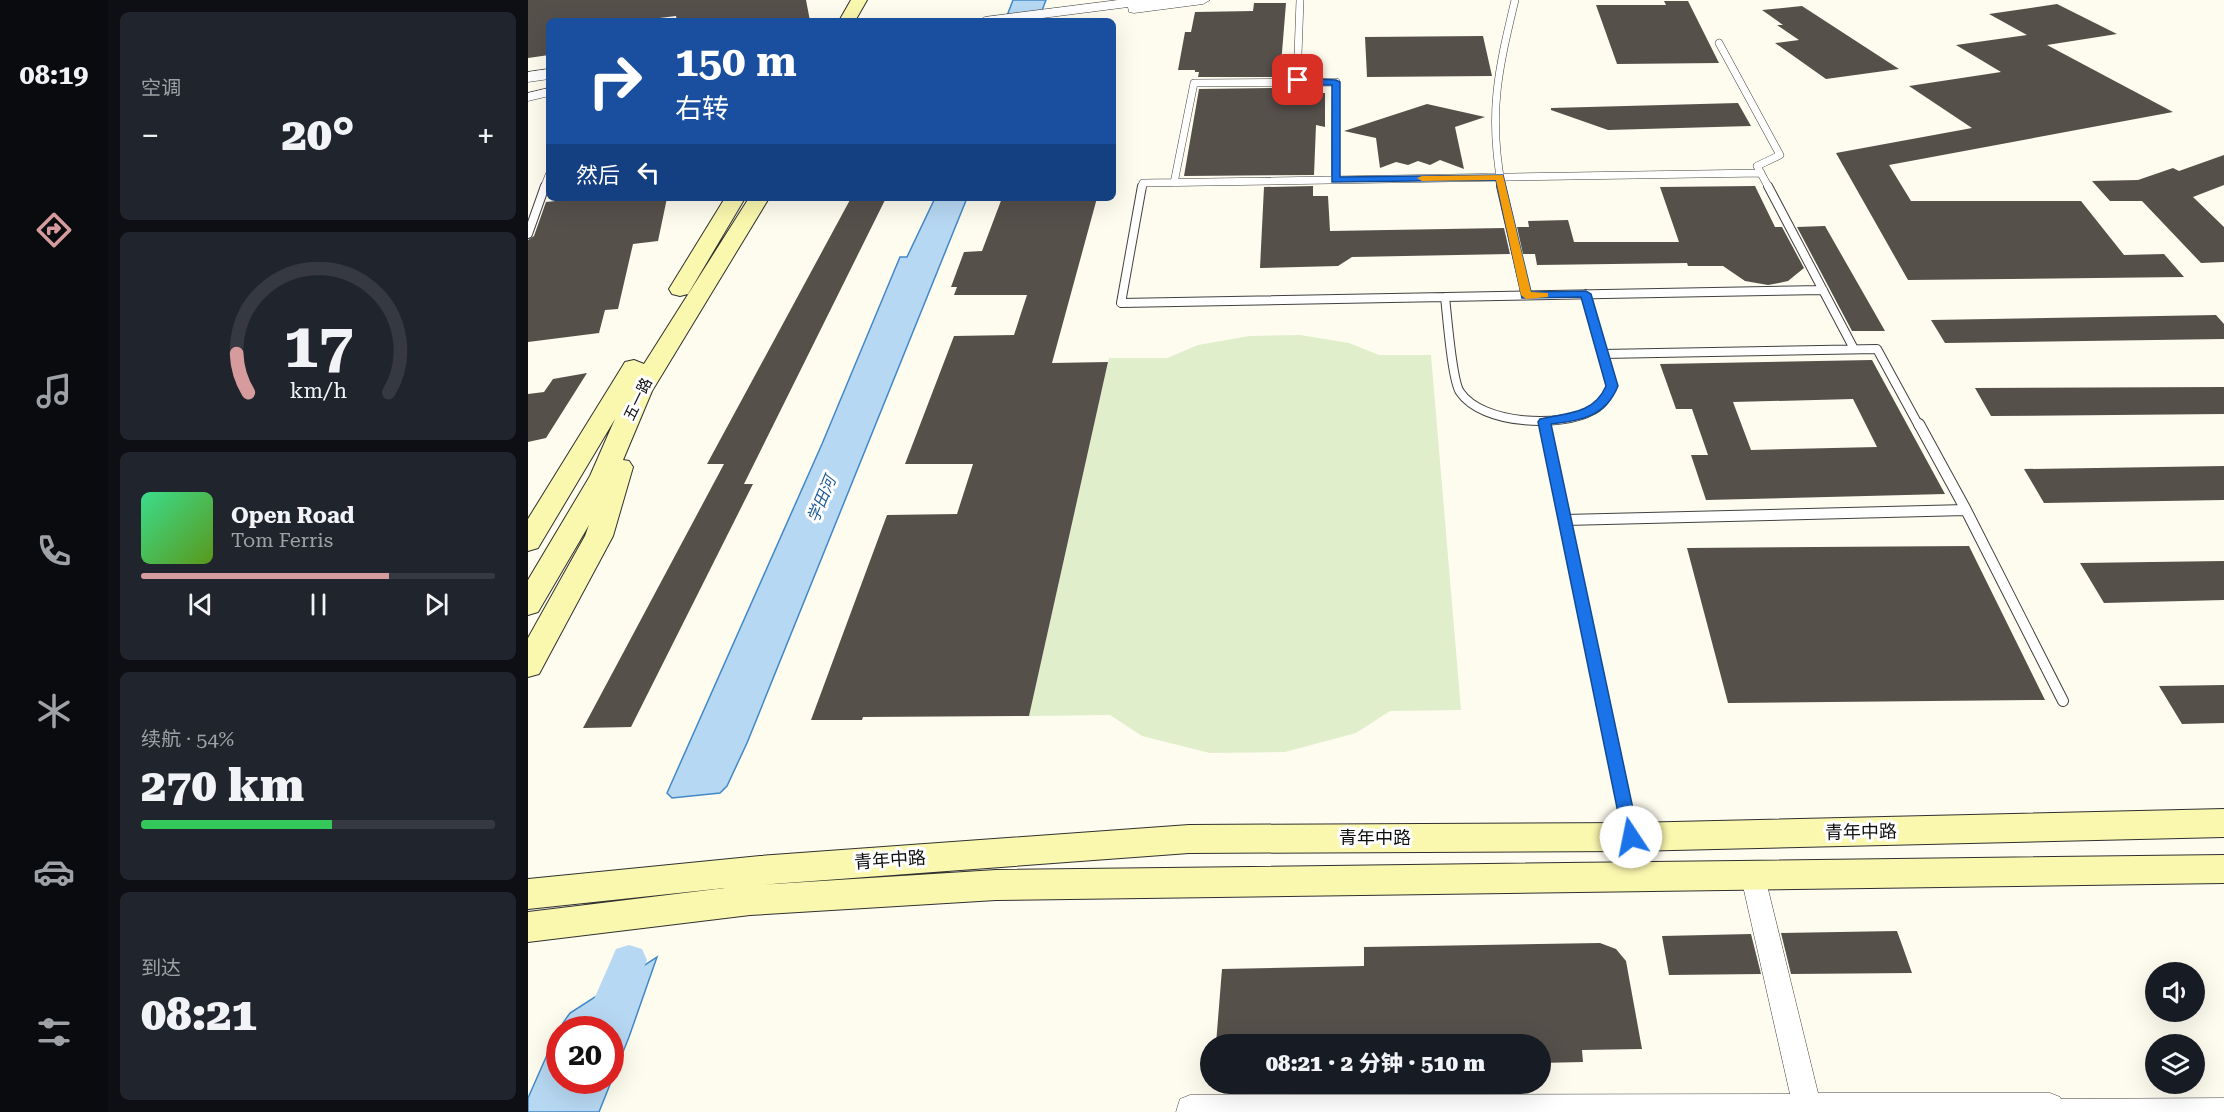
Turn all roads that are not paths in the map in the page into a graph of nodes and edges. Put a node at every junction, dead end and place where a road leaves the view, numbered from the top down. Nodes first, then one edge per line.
1 (859, 0) edge
2 (875, 0) edge
3 (1152, 0) edge
4 (1203, 0) edge
5 (1300, 0) edge
6 (1515, 0) edge
7 (849, 18) edge
8 (866, 18) edge
9 (1045, 18) edge
10 (1719, 44) dead end
11 (546, 76) edge
12 (528, 78) edge
13 (1297, 82) junction
14 (546, 93) edge
15 (528, 97) edge
16 (1761, 173) junction
17 (1500, 177) junction
18 (1335, 180) junction
19 (546, 183) edge
20 (1174, 183) junction
21 (752, 201) edge
22 (752, 201) edge
23 (528, 234) edge
24 (1823, 290) junction
25 (1586, 294) junction
26 (1526, 295) junction
27 (1445, 297) junction
28 (1854, 349) junction
29 (1603, 354) junction
30 (640, 391) junction
31 (1545, 422) junction
32 (1966, 510) junction
33 (1566, 520) junction
34 (528, 542) edge
35 (528, 606) edge
36 (528, 666) edge
37 (2063, 701) dead end
38 (2224, 823) edge
39 (1631, 837) junction
40 (2224, 869) edge
41 (1753, 877) junction
42 (528, 894) edge
43 (528, 927) edge
44 (2224, 1105) edge
45 (1807, 1106) junction
46 (1605, 1109) edge
47 (2051, 1109) edge
48 (1190, 1112) edge

1 - 7 main road
2 - 8 main road
3 - 9 street
4 - 9 street
5 - 13 lane
6 - 17 lane
10 - 16 lane
11 - 12 street
13 - 18 lane
13 - 20 lane
14 - 15 street
16 - 17 lane
16 - 24 lane
17 - 18 lane
17 - 26 lane
18 - 20 lane
19 - 23 lane
20 - 27 lane
21 - 30 main road, 五一路
22 - 34 main road, 五一路
24 - 25 lane
24 - 28 lane
25 - 26 lane
25 - 29 lane
26 - 27 lane
27 - 31 lane
28 - 29 lane
28 - 32 lane
29 - 31 lane
30 - 35 main road, 五一路
30 - 36 main road
31 - 33 lane
32 - 33 lane
32 - 37 lane
33 - 39 lane
38 - 39 main road, 青年中路
39 - 42 main road, 青年中路
40 - 41 main road, 青年中路
41 - 43 main road, 青年中路
41 - 45 street
44 - 47 lane
45 - 46 street
45 - 47 street
46 - 48 street

